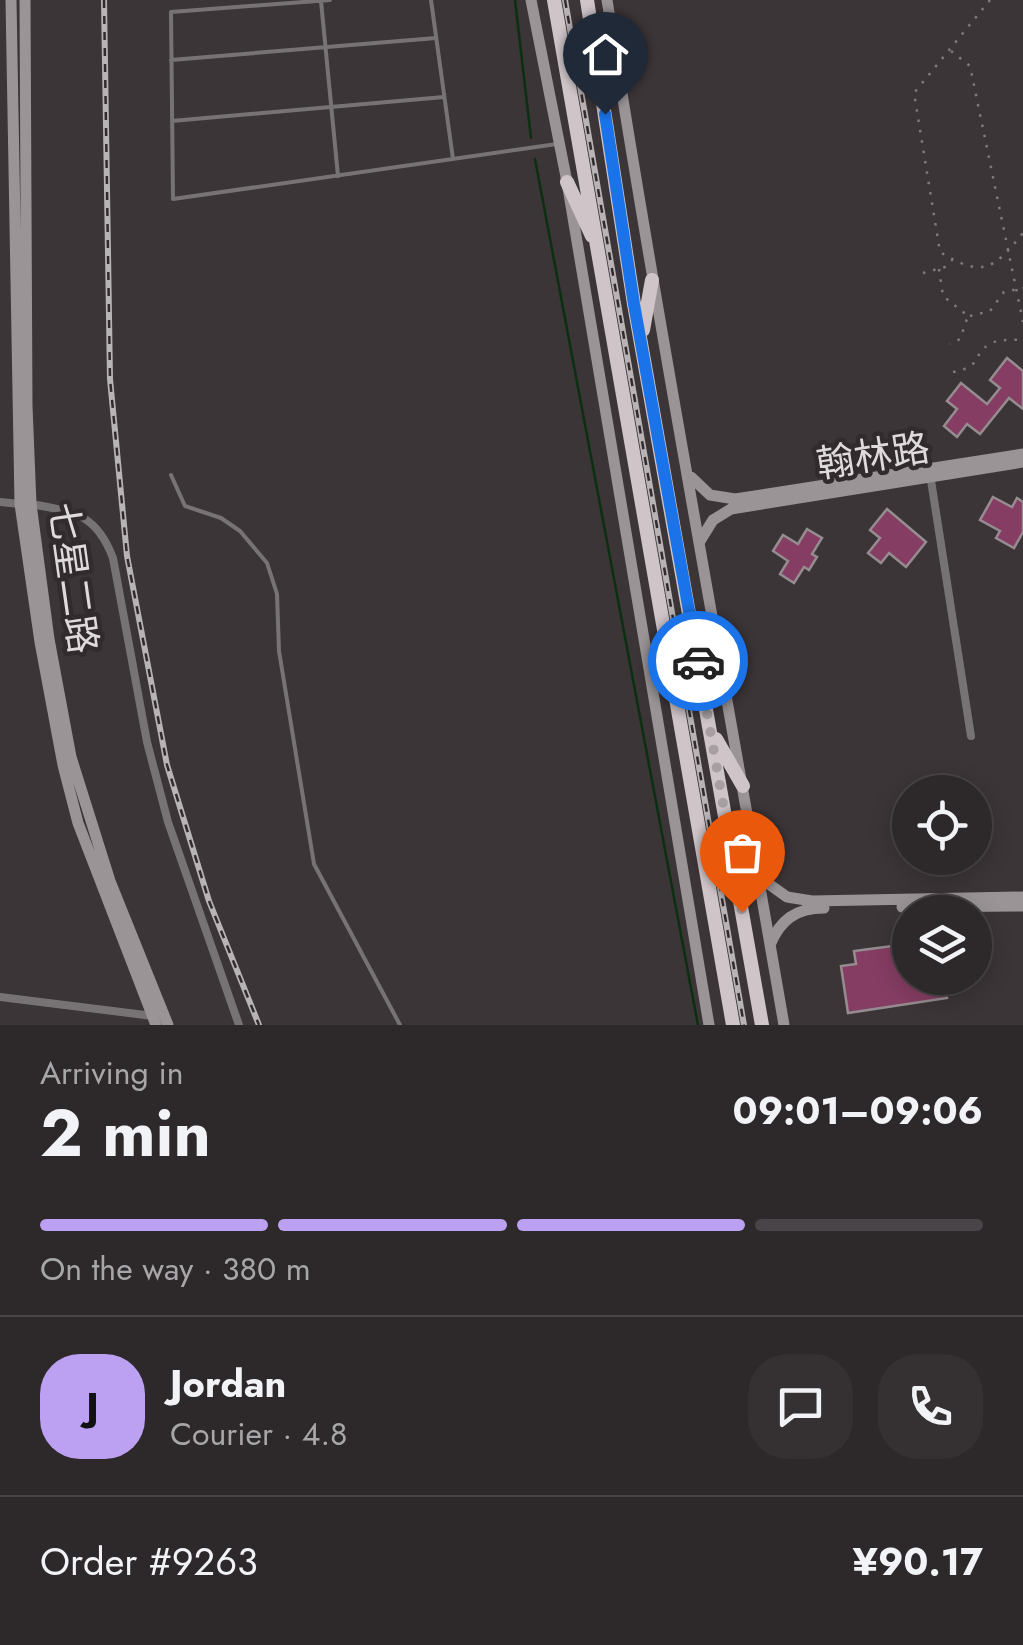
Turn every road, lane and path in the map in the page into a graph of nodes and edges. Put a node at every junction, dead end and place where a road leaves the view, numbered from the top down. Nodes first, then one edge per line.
1 (40, 0) edge
2 (321, 0) edge
3 (330, 0) edge
4 (431, 0) edge
5 (530, 0) edge
6 (554, 0) edge
7 (587, 0) edge
8 (990, 0) edge
9 (25, 1) edge
10 (11, 2) edge
11 (608, 3) edge
12 (436, 38) junction
13 (325, 47) junction
14 (950, 50) junction
15 (171, 60) junction
16 (444, 97) junction
17 (332, 107) junction
18 (172, 121) junction
19 (559, 144) junction
20 (452, 159) junction
21 (338, 176) junction
22 (566, 182) junction
23 (1023, 234) edge
24 (1008, 251) junction
25 (599, 252) junction
26 (952, 260) junction
27 (939, 269) junction
28 (923, 273) dead end
29 (652, 280) junction
30 (1023, 288) edge
31 (1016, 290) junction
32 (968, 316) junction
33 (1023, 322) edge
34 (1023, 340) edge
35 (641, 341) junction
36 (950, 344) dead end
37 (953, 372) dead end
38 (1023, 454) edge
39 (1023, 462) edge
40 (930, 473) junction
41 (689, 474) junction
42 (171, 475) dead end
43 (0, 502) edge
44 (25, 504) junction
45 (733, 504) junction
46 (700, 540) junction
47 (709, 727) junction
48 (971, 736) dead end
49 (743, 786) junction
50 (758, 876) junction
51 (1023, 897) edge
52 (1023, 906) edge
53 (770, 946) junction
54 (0, 997) edge
55 (155, 1021) edge
56 (168, 1025) edge
57 (239, 1025) edge
58 (400, 1025) edge
59 (709, 1025) edge
60 (732, 1025) edge
61 (762, 1025) edge
62 (784, 1025) edge

1 - 9 street
2 - 3 lane
2 - 13 lane
2 - 15 lane
4 - 12 lane
5 - 19 street
6 - 25 highway
7 - 35 highway
8 - 14 path
9 - 10 street
9 - 44 street, 七星二路
10 - 44 street, 七星二路
11 - 29 street
12 - 13 lane
12 - 16 lane
13 - 15 lane
13 - 17 lane
14 - 24 path
14 - 26 path
15 - 18 lane
16 - 17 lane
16 - 20 lane
17 - 18 lane
17 - 21 lane
18 - 21 lane
19 - 20 lane
19 - 22 street
20 - 21 lane
22 - 25 highway
22 - 59 street
23 - 24 path
24 - 26 path
24 - 31 path
25 - 60 highway
26 - 27 path
27 - 28 path
27 - 32 path
29 - 35 highway
29 - 41 street
30 - 31 path
31 - 32 path
31 - 33 path
32 - 36 path
34 - 37 path
35 - 47 highway
38 - 40 street, 翰林路
39 - 40 street, 翰林路
40 - 45 street, 翰林路
40 - 48 street
41 - 45 street
41 - 46 street
42 - 58 lane
43 - 44 street
44 - 55 street, 七星二路
44 - 56 street, 七星二路
44 - 57 street
45 - 46 street
46 - 49 street
47 - 49 highway
47 - 61 highway
49 - 50 street
50 - 51 street
50 - 53 street
52 - 53 street
53 - 62 street
54 - 55 street

